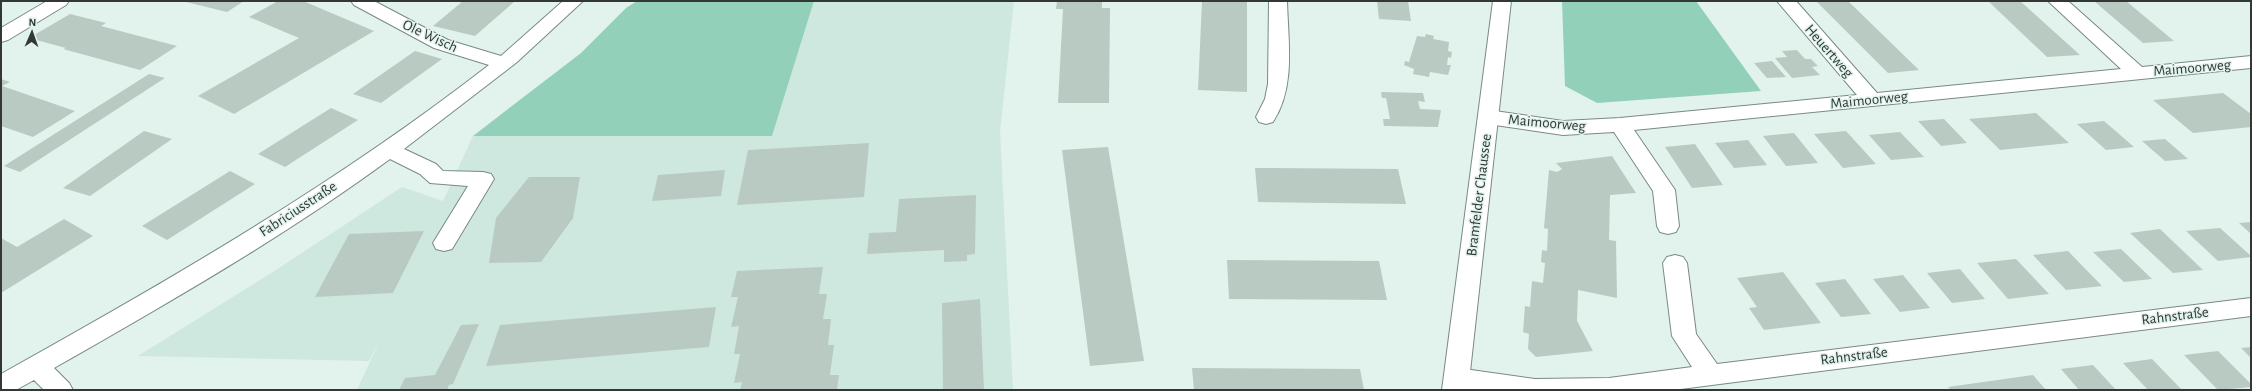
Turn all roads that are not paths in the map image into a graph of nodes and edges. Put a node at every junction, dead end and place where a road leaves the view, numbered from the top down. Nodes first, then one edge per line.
1 (60, 1) edge
2 (360, 1) edge
3 (574, 1) edge
4 (1278, 1) edge
5 (1502, 1) edge
6 (1786, 1) edge
7 (2057, 1) edge
8 (1, 36) edge
9 (503, 62) junction
10 (2251, 62) edge
11 (2137, 73) junction
12 (1872, 100) junction
13 (1266, 117) dead end
14 (1488, 117) junction
15 (1620, 125) junction
16 (388, 150) junction
17 (1668, 226) dead end
18 (444, 243) dead end
19 (1675, 264) dead end
20 (2251, 307) edge
21 (36, 366) junction
22 (1710, 374) junction
23 (1456, 384) edge
24 (1, 386) edge
25 (60, 390) edge

1 - 8 street
2 - 9 street, Ole Wisch
3 - 9 street, Fabriciusstraße
4 - 13 street
5 - 14 street, Bramfelder Chaussee
6 - 12 street, Heuertweg
7 - 11 street
9 - 16 street, Fabriciusstraße
10 - 11 street, Maimoorweg
11 - 12 street, Maimoorweg
12 - 15 street, Maimoorweg
14 - 15 street, Maimoorweg
14 - 23 street, Bramfelder Chaussee
15 - 17 street
16 - 18 street
16 - 21 street, Fabriciusstraße
19 - 22 street
20 - 22 street, Rahnstraße
21 - 24 street, Fabriciusstraße
21 - 25 street
22 - 23 street, Rahnstraße

